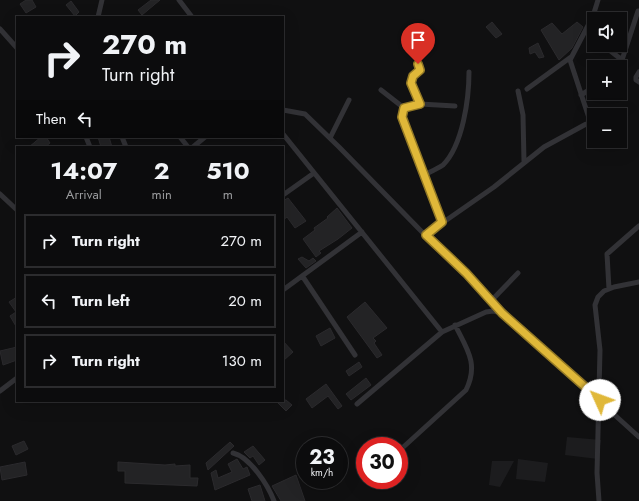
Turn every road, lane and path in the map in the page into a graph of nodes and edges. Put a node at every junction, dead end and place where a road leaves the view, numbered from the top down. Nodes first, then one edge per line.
1 (102, 0) edge
2 (179, 0) edge
3 (598, 0) edge
4 (638, 11) edge
5 (98, 16) edge
6 (191, 16) edge
7 (0, 29) edge
8 (586, 31) joint
9 (16, 47) edge
10 (418, 52) dead end
11 (612, 52) edge
12 (571, 57) junction
13 (622, 60) joint
14 (469, 72) dead end
15 (639, 72) edge
16 (639, 82) edge
17 (527, 89) dead end
18 (381, 90) dead end
19 (518, 91) dead end
20 (587, 91) edge
21 (581, 95) junction
22 (349, 100) dead end
23 (420, 104) junction
24 (455, 106) dead end
25 (404, 108) junction
26 (284, 110) edge
27 (284, 135) edge
28 (181, 138) edge
29 (204, 138) edge
30 (330, 138) junction
31 (187, 146) edge
32 (194, 146) edge
33 (524, 162) junction
34 (314, 174) junction
35 (424, 175) junction
36 (0, 194) edge
37 (284, 194) edge
38 (16, 209) edge
39 (442, 222) junction
40 (639, 226) edge
41 (362, 232) junction
42 (426, 235) junction
43 (518, 273) dead end
44 (302, 277) junction
45 (639, 282) edge
46 (284, 289) edge
47 (609, 289) junction
48 (491, 301) junction
49 (502, 313) junction
50 (455, 325) junction
51 (442, 332) junction
52 (355, 354) dead end
53 (16, 379) edge
54 (0, 391) edge
55 (600, 400) junction
56 (357, 404) dead end
57 (639, 437) edge
58 (408, 443) edge
59 (233, 453) dead end
60 (274, 501) edge
61 (599, 501) edge

1 - 5 street
2 - 6 street
3 - 8 street
4 - 13 street
7 - 9 street
8 - 12 street
10 - 23 street
11 - 13 street
12 - 17 street
12 - 21 street
14 - 35 street
15 - 16 street
18 - 25 street
19 - 33 street
20 - 21 street
21 - 33 street
22 - 30 street
23 - 24 street
23 - 25 street
25 - 35 street
26 - 30 street
27 - 34 street
28 - 31 street
29 - 32 street
30 - 42 street
33 - 39 street
34 - 37 street
34 - 41 street
35 - 39 street
36 - 38 street
39 - 42 street
40 - 47 street
41 - 44 street
41 - 51 street
42 - 48 street
43 - 48 street
44 - 46 street
44 - 52 street
45 - 47 street
47 - 55 street
48 - 49 street
49 - 50 street
49 - 55 street
50 - 51 street
50 - 58 street
51 - 56 street
53 - 54 street
55 - 57 street
55 - 61 street
59 - 60 street

